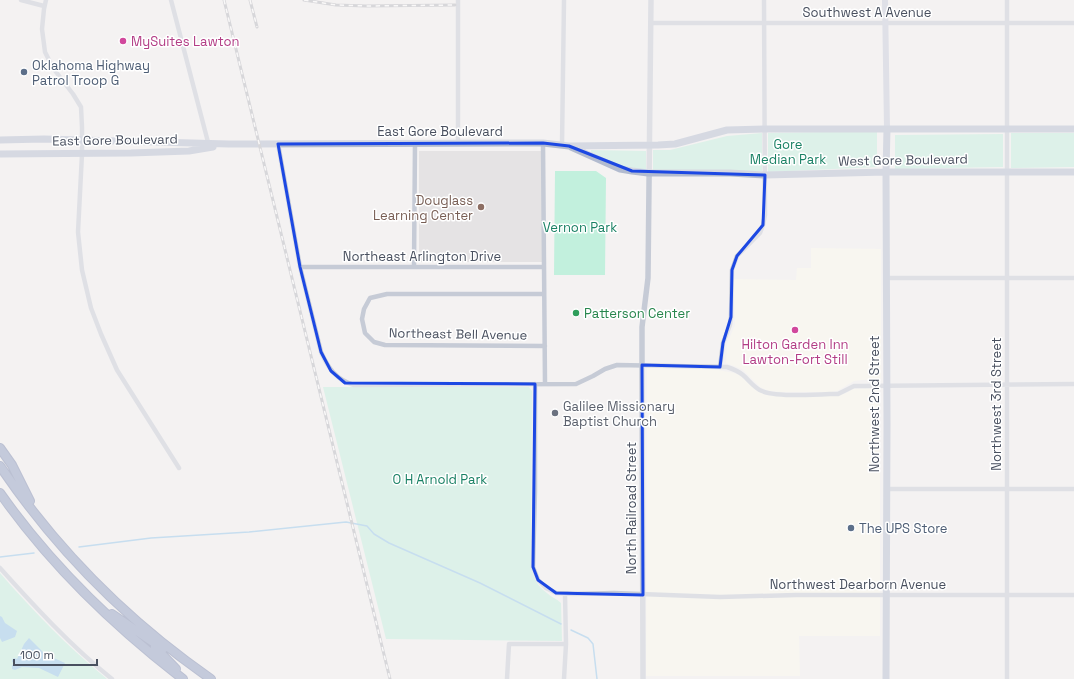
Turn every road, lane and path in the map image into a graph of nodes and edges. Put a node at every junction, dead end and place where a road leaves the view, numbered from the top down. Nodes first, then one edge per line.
1 (21, 0) edge
2 (46, 0) edge
3 (171, 0) edge
4 (458, 0) edge
5 (564, 0) edge
6 (651, 0) edge
7 (764, 0) edge
8 (885, 0) edge
9 (1007, 0) edge
10 (44, 6) junction
11 (651, 23) junction
12 (764, 23) junction
13 (886, 23) junction
14 (1006, 23) junction
15 (1074, 23) edge
16 (765, 129) junction
17 (887, 129) junction
18 (1006, 129) junction
19 (1074, 129) edge
20 (0, 140) edge
21 (82, 140) junction
22 (415, 143) junction
23 (458, 143) junction
24 (544, 143) junction
25 (278, 144) junction
26 (209, 145) junction
27 (650, 145) junction
28 (565, 146) junction
29 (0, 154) edge
30 (82, 154) junction
31 (1007, 171) junction
32 (886, 172) junction
33 (1074, 172) edge
34 (648, 173) junction
35 (765, 175) junction
36 (300, 267) junction
37 (414, 267) junction
38 (544, 267) junction
39 (886, 278) junction
40 (1007, 278) junction
41 (1074, 278) edge
42 (544, 294) junction
43 (545, 346) junction
44 (642, 365) junction
45 (720, 366) junction
46 (535, 384) junction
47 (545, 384) junction
48 (1007, 384) junction
49 (1074, 384) edge
50 (887, 385) junction
51 (0, 448) edge
52 (0, 466) edge
53 (179, 468) dead end
54 (886, 489) junction
55 (1007, 489) junction
56 (1074, 489) edge
57 (0, 493) edge
58 (41, 520) junction
59 (0, 568) edge
60 (101, 587) junction
61 (565, 594) junction
62 (886, 594) junction
63 (642, 595) junction
64 (1007, 595) junction
65 (1074, 595) edge
66 (90, 599) junction
67 (148, 639) junction
68 (566, 644) junction
69 (208, 677) edge
70 (112, 679) edge
71 (183, 679) edge
72 (186, 679) edge
73 (508, 679) edge
74 (564, 679) edge
75 (643, 679) edge
76 (886, 679) edge
77 (1007, 679) edge

1 - 10 street
2 - 10 street
3 - 26 street
4 - 23 street
5 - 28 street
6 - 11 street, North Railroad Street
7 - 12 street
8 - 13 main road
9 - 14 street, Northwest 3rd Street
10 - 21 street
11 - 12 street, Southwest A Avenue
11 - 27 street, North Railroad Street
12 - 13 street, Southwest A Avenue
12 - 16 street
13 - 14 street, Southwest A Avenue
13 - 17 main road
14 - 15 street, Southwest A Avenue
14 - 18 street, Northwest 3rd Street
16 - 17 main road
16 - 27 main road
16 - 35 street
17 - 18 main road
17 - 32 main road, Northwest 2nd Street
18 - 19 main road
18 - 31 street, Northwest 3rd Street
20 - 21 main road, East Gore Boulevard
21 - 26 main road, East Gore Boulevard
21 - 30 street
22 - 23 main road, East Gore Boulevard
22 - 25 main road, East Gore Boulevard
22 - 37 street
23 - 24 main road, East Gore Boulevard
24 - 28 main road, East Gore Boulevard
24 - 38 street
25 - 26 main road, East Gore Boulevard
25 - 36 street
26 - 30 main road, East Gore Boulevard
27 - 28 main road, East Gore Boulevard
27 - 34 street, North Railroad Street
28 - 34 main road, West Gore Boulevard
29 - 30 main road, East Gore Boulevard
30 - 53 street
31 - 32 main road, West Gore Boulevard
31 - 33 main road, West Gore Boulevard
31 - 40 street, Northwest 3rd Street
32 - 35 main road, West Gore Boulevard
32 - 39 main road, Northwest 2nd Street
34 - 35 main road, West Gore Boulevard
34 - 44 street, North Railroad Street
35 - 45 street
36 - 37 street, Northeast Arlington Drive
36 - 46 street
37 - 38 street, Northeast Arlington Drive
38 - 42 street
39 - 40 street
39 - 50 main road, Northwest 2nd Street
40 - 41 street
40 - 48 street, Northwest 3rd Street
42 - 43 street
42 - 43 street, Northeast Bell Avenue
43 - 47 street
44 - 45 street
44 - 47 street
44 - 63 street, North Railroad Street
45 - 50 street
46 - 47 street
46 - 61 street, Northwest Dearborn Avenue
48 - 49 street
48 - 50 street
48 - 55 street, Northwest 3rd Street
50 - 54 main road, Northwest 2nd Street
51 - 58 highway
52 - 58 highway
54 - 55 street
54 - 62 main road, Northwest 2nd Street
55 - 56 street
55 - 64 street, Northwest 3rd Street
57 - 66 highway
58 - 60 highway
59 - 70 street
60 - 67 highway
60 - 69 highway
61 - 63 street, Northwest Dearborn Avenue
61 - 68 street
62 - 63 street, Northwest Dearborn Avenue
62 - 64 street, Northwest Dearborn Avenue
62 - 76 main road, Northwest 2nd Street
63 - 75 street, North Railroad Street
64 - 65 street, Northwest Dearborn Avenue
64 - 77 street, Northwest 3rd Street
66 - 67 highway
66 - 71 highway
67 - 69 highway
67 - 72 highway
68 - 73 street
68 - 74 street

